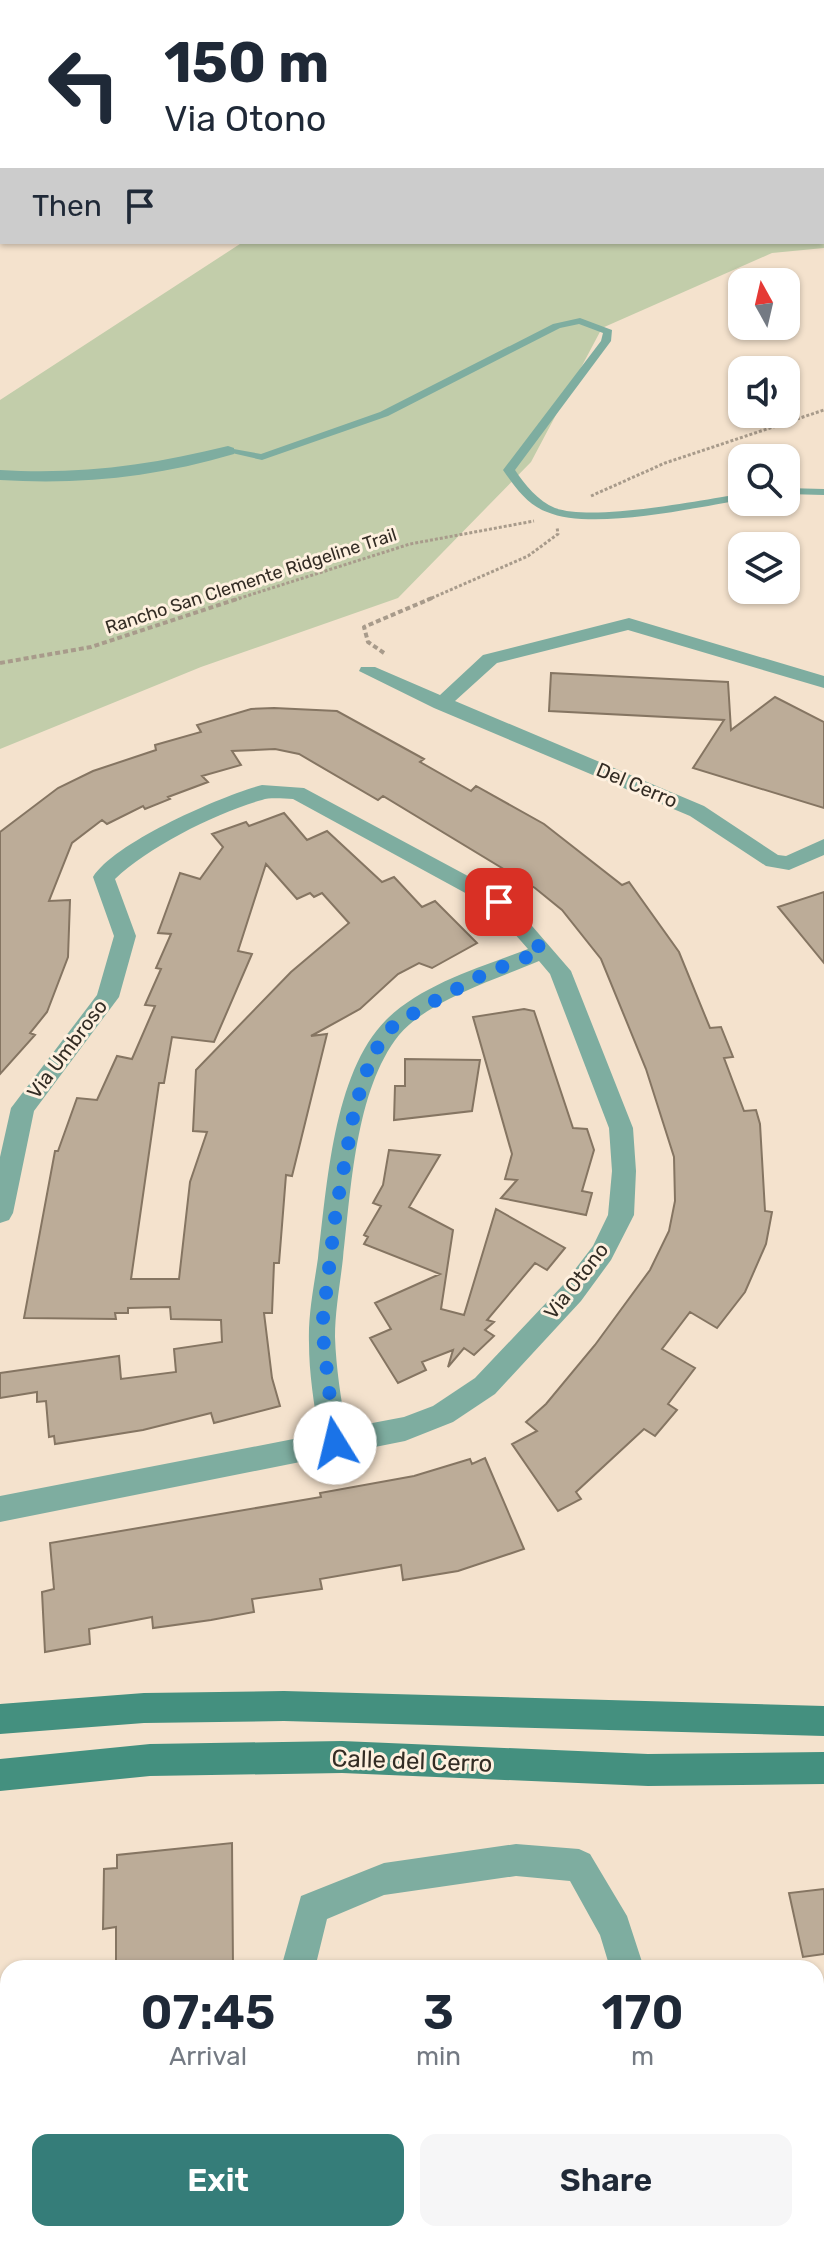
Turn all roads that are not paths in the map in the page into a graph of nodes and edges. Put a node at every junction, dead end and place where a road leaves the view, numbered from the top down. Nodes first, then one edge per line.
1 (228, 451) joint
2 (0, 475) edge
3 (800, 491) edge
4 (824, 492) edge
5 (728, 499) edge
6 (368, 671) dead end
7 (824, 682) edge
8 (441, 704) junction
9 (262, 792) joint
10 (824, 846) edge
11 (543, 951) junction
12 (0, 1213) edge
13 (335, 1443) junction
14 (0, 1509) edge
15 (0, 1719) edge
16 (824, 1721) edge
17 (824, 1768) edge
18 (0, 1775) edge
19 (300, 1960) edge
20 (625, 1960) edge

1 - 2 street
1 - 5 lane
3 - 4 lane
6 - 8 street, Del Cerro
7 - 8 street
8 - 10 street, Del Cerro
9 - 11 street, Via Otono
9 - 12 street, Via Umbroso
11 - 13 street
11 - 13 street, Via Otono
13 - 14 street, Via Otono
15 - 16 main road
17 - 18 main road, Calle del Cerro
19 - 20 street

